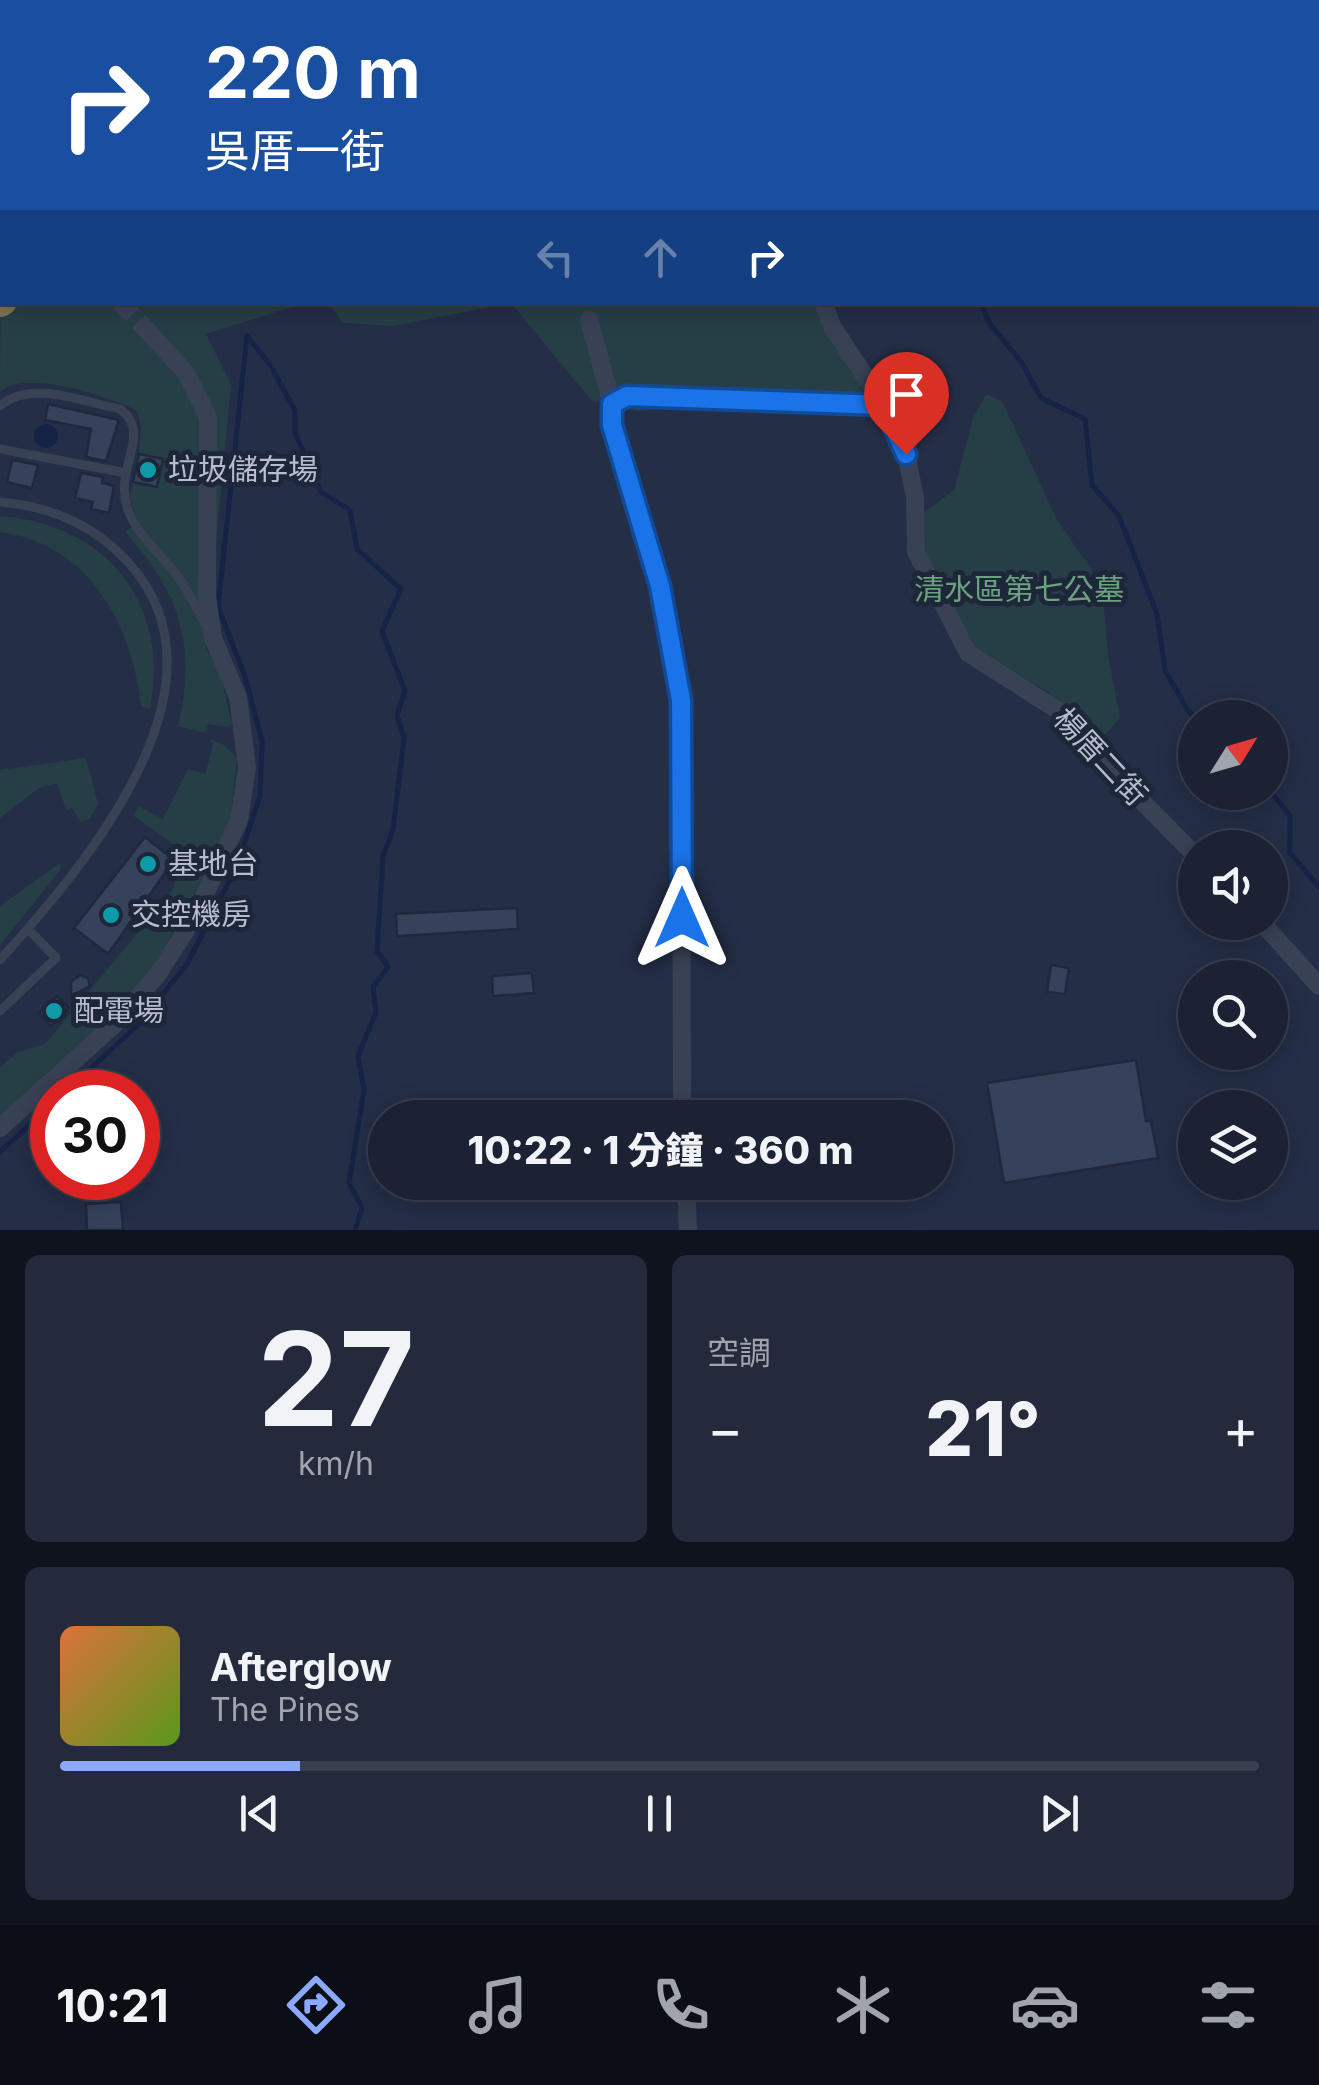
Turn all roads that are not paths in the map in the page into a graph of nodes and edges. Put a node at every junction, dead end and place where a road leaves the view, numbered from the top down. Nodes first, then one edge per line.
1 (824, 305) edge
2 (588, 320) dead end
3 (144, 327) tunnel mouth
4 (612, 404) junction
5 (884, 405) junction
6 (0, 406) edge
7 (0, 448) edge
8 (126, 472) junction
9 (0, 502) edge
10 (213, 638) junction
11 (1178, 838) edge
12 (28, 928) junction
13 (1277, 940) edge
14 (0, 960) edge
15 (1319, 986) edge
16 (0, 1010) edge
17 (682, 1100) edge
18 (0, 1128) edge
19 (687, 1200) edge
20 (688, 1230) edge

1 - 5 street, 楊厝二街
2 - 4 street
3 - 10 street
4 - 5 street
4 - 17 street
5 - 11 street, 楊厝二街
6 - 8 lane
7 - 8 lane
8 - 10 lane
9 - 12 lane
10 - 18 street
12 - 14 lane
12 - 16 lane
13 - 15 street
19 - 20 street

